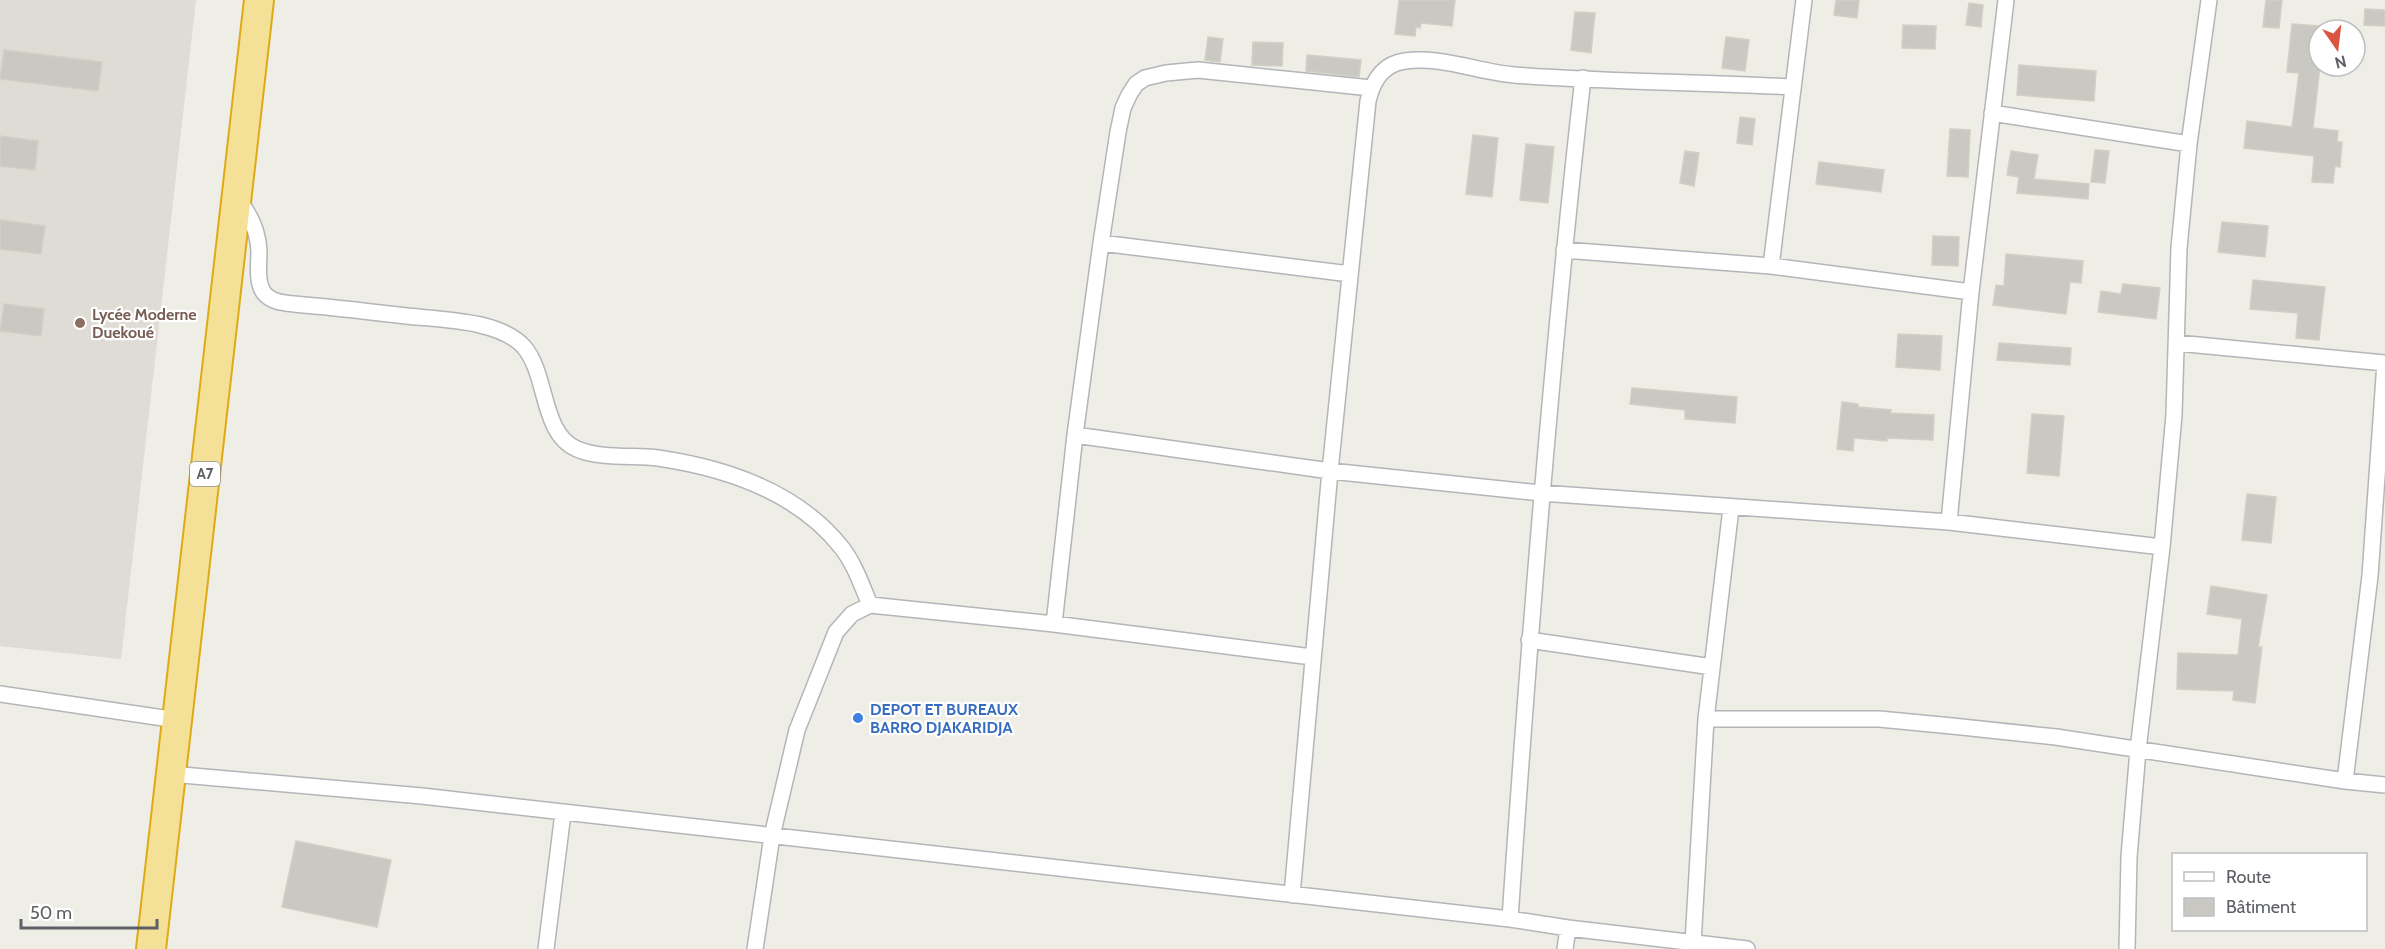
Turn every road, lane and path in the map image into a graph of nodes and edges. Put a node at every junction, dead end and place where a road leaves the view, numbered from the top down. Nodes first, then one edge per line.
1 (259, 0) edge
2 (1804, 0) edge
3 (2006, 0) edge
4 (2209, 0) edge
5 (1583, 78) junction
6 (1793, 87) junction
7 (1371, 88) junction
8 (1992, 113) junction
9 (2189, 144) junction
10 (236, 198) junction
11 (1101, 243) junction
12 (1564, 250) junction
13 (1771, 266) junction
14 (1350, 274) junction
15 (1971, 292) junction
16 (2177, 343) junction
17 (2385, 363) edge
18 (1075, 435) junction
19 (1330, 471) junction
20 (1541, 493) junction
21 (1731, 508) junction
22 (1949, 522) junction
23 (2162, 547) junction
24 (2378, 576) edge
25 (870, 605) junction
26 (1054, 624) junction
27 (1529, 640) junction
28 (1312, 657) junction
29 (1712, 667) junction
30 (0, 694) edge
31 (1706, 719) junction
32 (177, 720) junction
33 (2138, 750) junction
34 (171, 774) junction
35 (2345, 781) junction
36 (2385, 786) edge
37 (563, 813) junction
38 (772, 836) junction
39 (1292, 895) junction
40 (1510, 919) junction
41 (1568, 928) junction
42 (1693, 943) junction
43 (151, 949) edge
44 (546, 949) edge
45 (755, 949) edge
46 (1565, 949) edge
47 (1747, 949) edge
48 (2127, 949) edge

1 - 10 highway, A7
2 - 6 street
3 - 8 street
4 - 9 street
5 - 6 street
5 - 7 street
5 - 12 street
6 - 13 street
7 - 11 street
7 - 14 street
8 - 9 street
8 - 15 street
9 - 16 street
10 - 25 street
10 - 32 highway, A7
11 - 14 street
11 - 18 street
12 - 13 street
12 - 20 street
13 - 15 street
14 - 19 street
15 - 22 street
16 - 17 street
16 - 23 street
17 - 24 street
18 - 19 street
18 - 26 street
19 - 20 street
19 - 28 street
20 - 21 street
20 - 27 street
21 - 22 street
21 - 29 street
22 - 23 street
23 - 33 street
24 - 35 street
25 - 26 street
25 - 38 street
26 - 28 street
27 - 29 street
27 - 40 street
28 - 39 street
29 - 31 street
30 - 32 street
31 - 33 street
31 - 42 street
32 - 34 highway, A7
33 - 35 street
33 - 48 street
34 - 37 street
34 - 43 highway, A7
35 - 36 street
37 - 38 street
37 - 44 street
38 - 39 street
38 - 45 street
39 - 40 street
40 - 41 street
41 - 42 street
41 - 46 street
42 - 47 street

